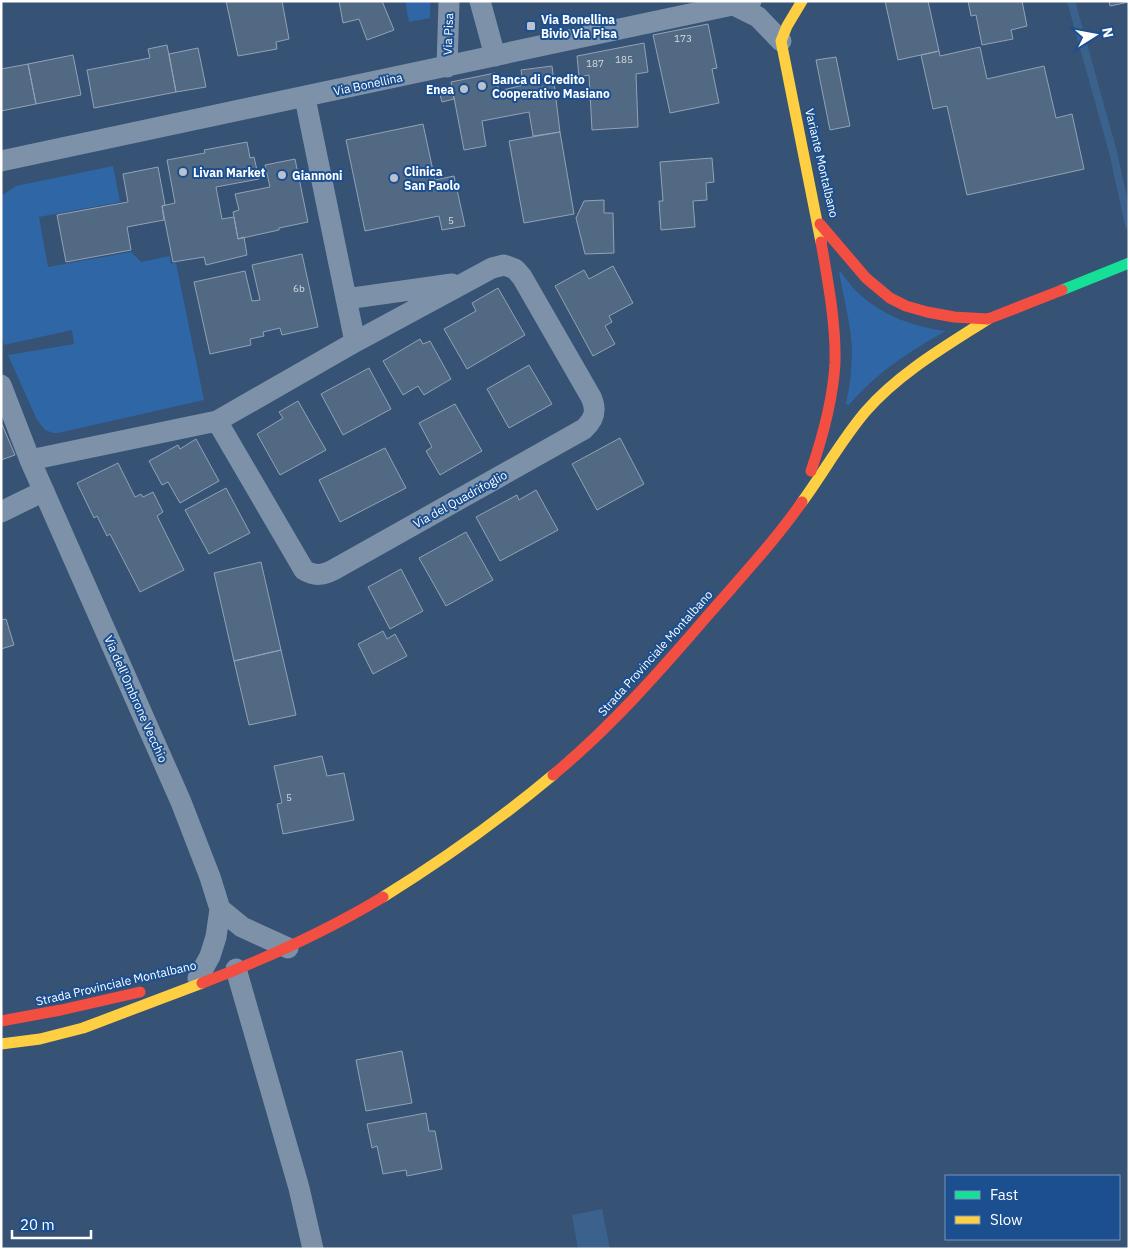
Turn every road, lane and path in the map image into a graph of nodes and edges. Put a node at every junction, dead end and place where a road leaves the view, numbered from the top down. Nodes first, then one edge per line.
1 (449, 1) edge
2 (480, 1) edge
3 (802, 1) edge
4 (743, 3) edge
5 (781, 41) junction
6 (495, 56) junction
7 (447, 66) junction
8 (305, 98) junction
9 (1, 161) edge
10 (820, 224) junction
11 (1129, 263) edge
12 (465, 282) junction
13 (346, 299) junction
14 (988, 319) junction
15 (355, 342) junction
16 (1, 385) edge
17 (217, 422) junction
18 (30, 460) junction
19 (44, 491) junction
20 (797, 509) junction
21 (1, 512) edge
22 (220, 909) junction
23 (288, 948) junction
24 (236, 969) junction
25 (198, 978) junction
26 (1, 1020) edge
27 (1, 1044) edge
28 (313, 1249) edge

1 - 7 street, Via Pisa
2 - 6 street
3 - 5 main road
4 - 5 street, Via Bonellina
4 - 6 street, Via Bonellina
5 - 10 main road, Variante Montalbano
6 - 7 street, Via Bonellina
7 - 8 street, Via Bonellina
8 - 9 street, Via Bonellina
8 - 13 street
10 - 14 main road, Variante Montalbano
10 - 20 main road, Strada Provinciale Montalbano
11 - 14 main road, Variante Montalbano
12 - 13 street
12 - 15 street, Via del Quadrifoglio
12 - 17 street, Via del Quadrifoglio
13 - 15 street
14 - 20 main road, Strada Provinciale Montalbano
15 - 17 street, Via del Quadrifoglio
16 - 18 street, Via dell'Ombrone Vecchio
17 - 18 street
18 - 19 street, Via dell'Ombrone Vecchio
19 - 21 street
19 - 22 street, Via dell'Ombrone Vecchio
20 - 23 main road, Strada Provinciale Montalbano
22 - 23 street
22 - 25 street, Via dell'Ombrone Vecchio
23 - 24 main road, Strada Provinciale Montalbano
24 - 25 main road, Strada Provinciale Montalbano
24 - 27 main road, Strada Provinciale Montalbano
24 - 28 street
25 - 26 main road, Strada Provinciale Montalbano

